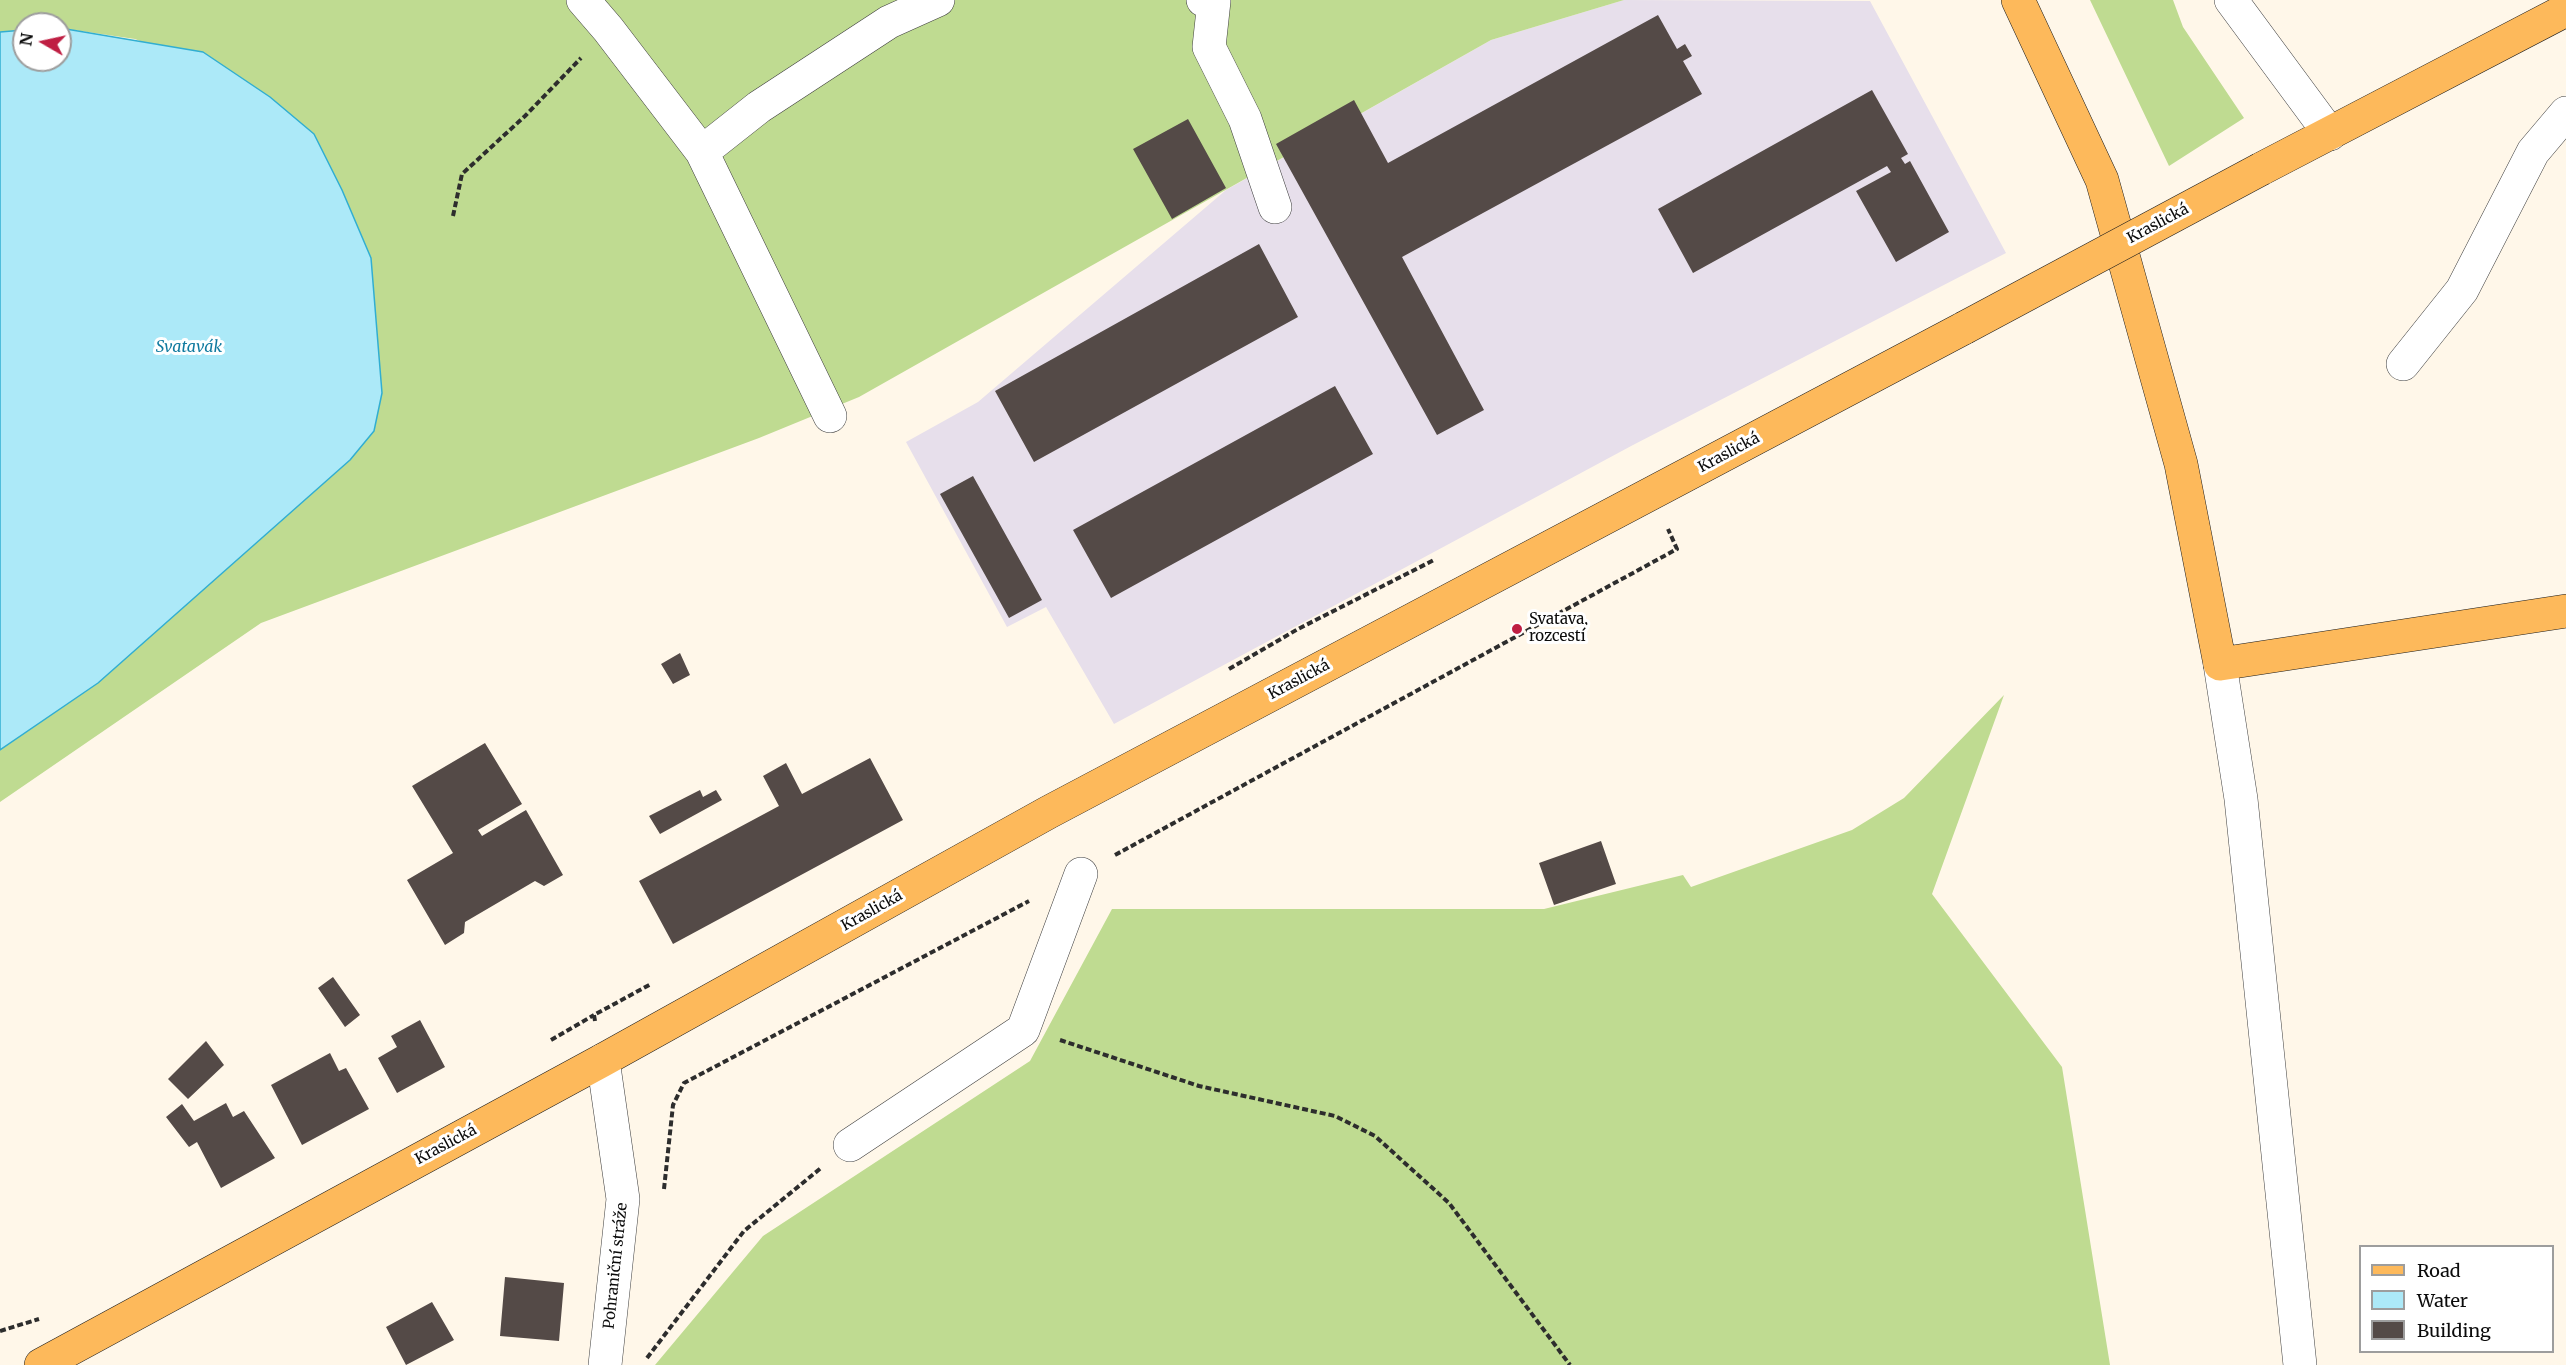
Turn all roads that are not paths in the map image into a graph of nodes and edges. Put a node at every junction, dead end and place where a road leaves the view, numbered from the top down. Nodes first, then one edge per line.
1 (583, 0) edge
2 (938, 0) edge
3 (1203, 0) edge
4 (2018, 0) edge
5 (2231, 0) edge
6 (2562, 19) edge
7 (2566, 113) edge
8 (2330, 134) junction
9 (702, 152) junction
10 (1275, 207) dead end
11 (2403, 364) dead end
12 (830, 416) dead end
13 (2566, 610) edge
14 (2220, 664) junction
15 (1081, 874) dead end
16 (603, 1060) junction
17 (850, 1145) road end
18 (41, 1365) edge
19 (605, 1365) edge
20 (2300, 1365) edge

1 - 9 street
2 - 9 street
3 - 10 street
4 - 14 main road
5 - 8 street
6 - 8 main road, Kraslická
7 - 11 street
8 - 16 main road, Kraslická, bridge
9 - 12 street
13 - 14 main road
14 - 20 street
15 - 17 street
16 - 18 main road, Kraslická
16 - 19 street, Pohraniční stráže

